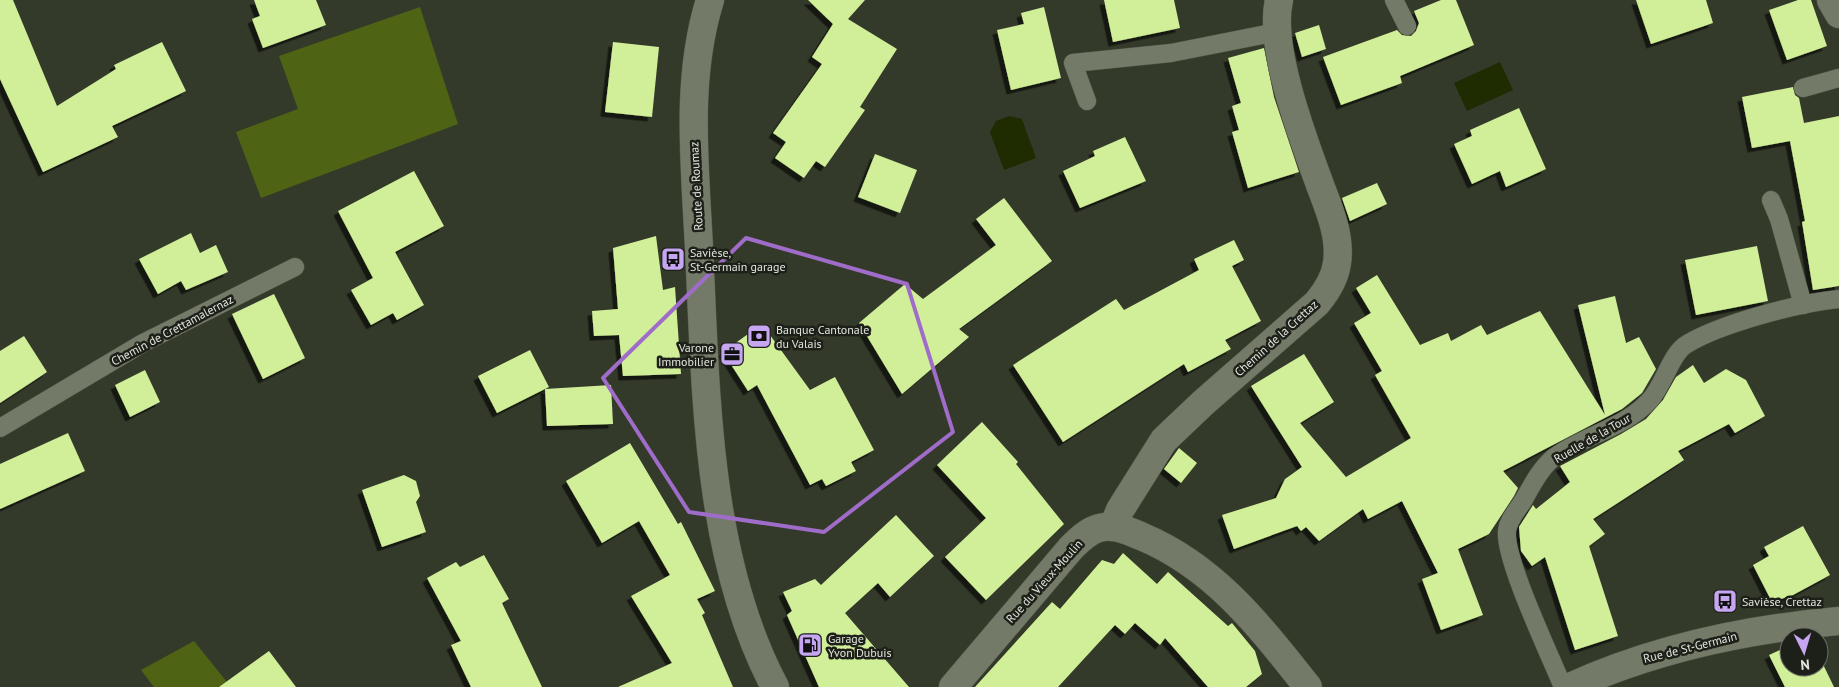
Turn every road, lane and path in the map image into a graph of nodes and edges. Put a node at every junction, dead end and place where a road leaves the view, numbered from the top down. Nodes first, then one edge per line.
1 (710, 0) edge
2 (1279, 0) edge
3 (1394, 0) edge
4 (1831, 0) edge
5 (1839, 14) edge
6 (1407, 26) dead end
7 (1277, 32) junction
8 (1839, 78) edge
9 (1803, 88) dead end
10 (1088, 101) dead end
11 (1771, 200) dead end
12 (295, 268) dead end
13 (1839, 299) edge
14 (1803, 305) junction
15 (0, 428) edge
16 (1113, 527) junction
17 (1839, 604) edge
18 (1826, 622) edge
19 (775, 687) edge
20 (953, 687) edge
21 (1308, 687) edge
22 (1563, 687) edge
23 (1570, 687) edge

1 - 19 street, Route de Roumaz
2 - 7 street, Chemin de la Crettaz
3 - 6 lane
4 - 5 street
7 - 10 lane
7 - 16 street, Chemin de la Crettaz
8 - 9 lane
11 - 14 lane
12 - 15 lane, Chemin de Crettamalernaz
13 - 14 lane, Ruelle de la Tour
14 - 22 lane, Ruelle de la Tour
16 - 20 street, Rue du Vieux-Moulin
16 - 21 street
17 - 18 street
18 - 23 street, Rue de St-Germain

